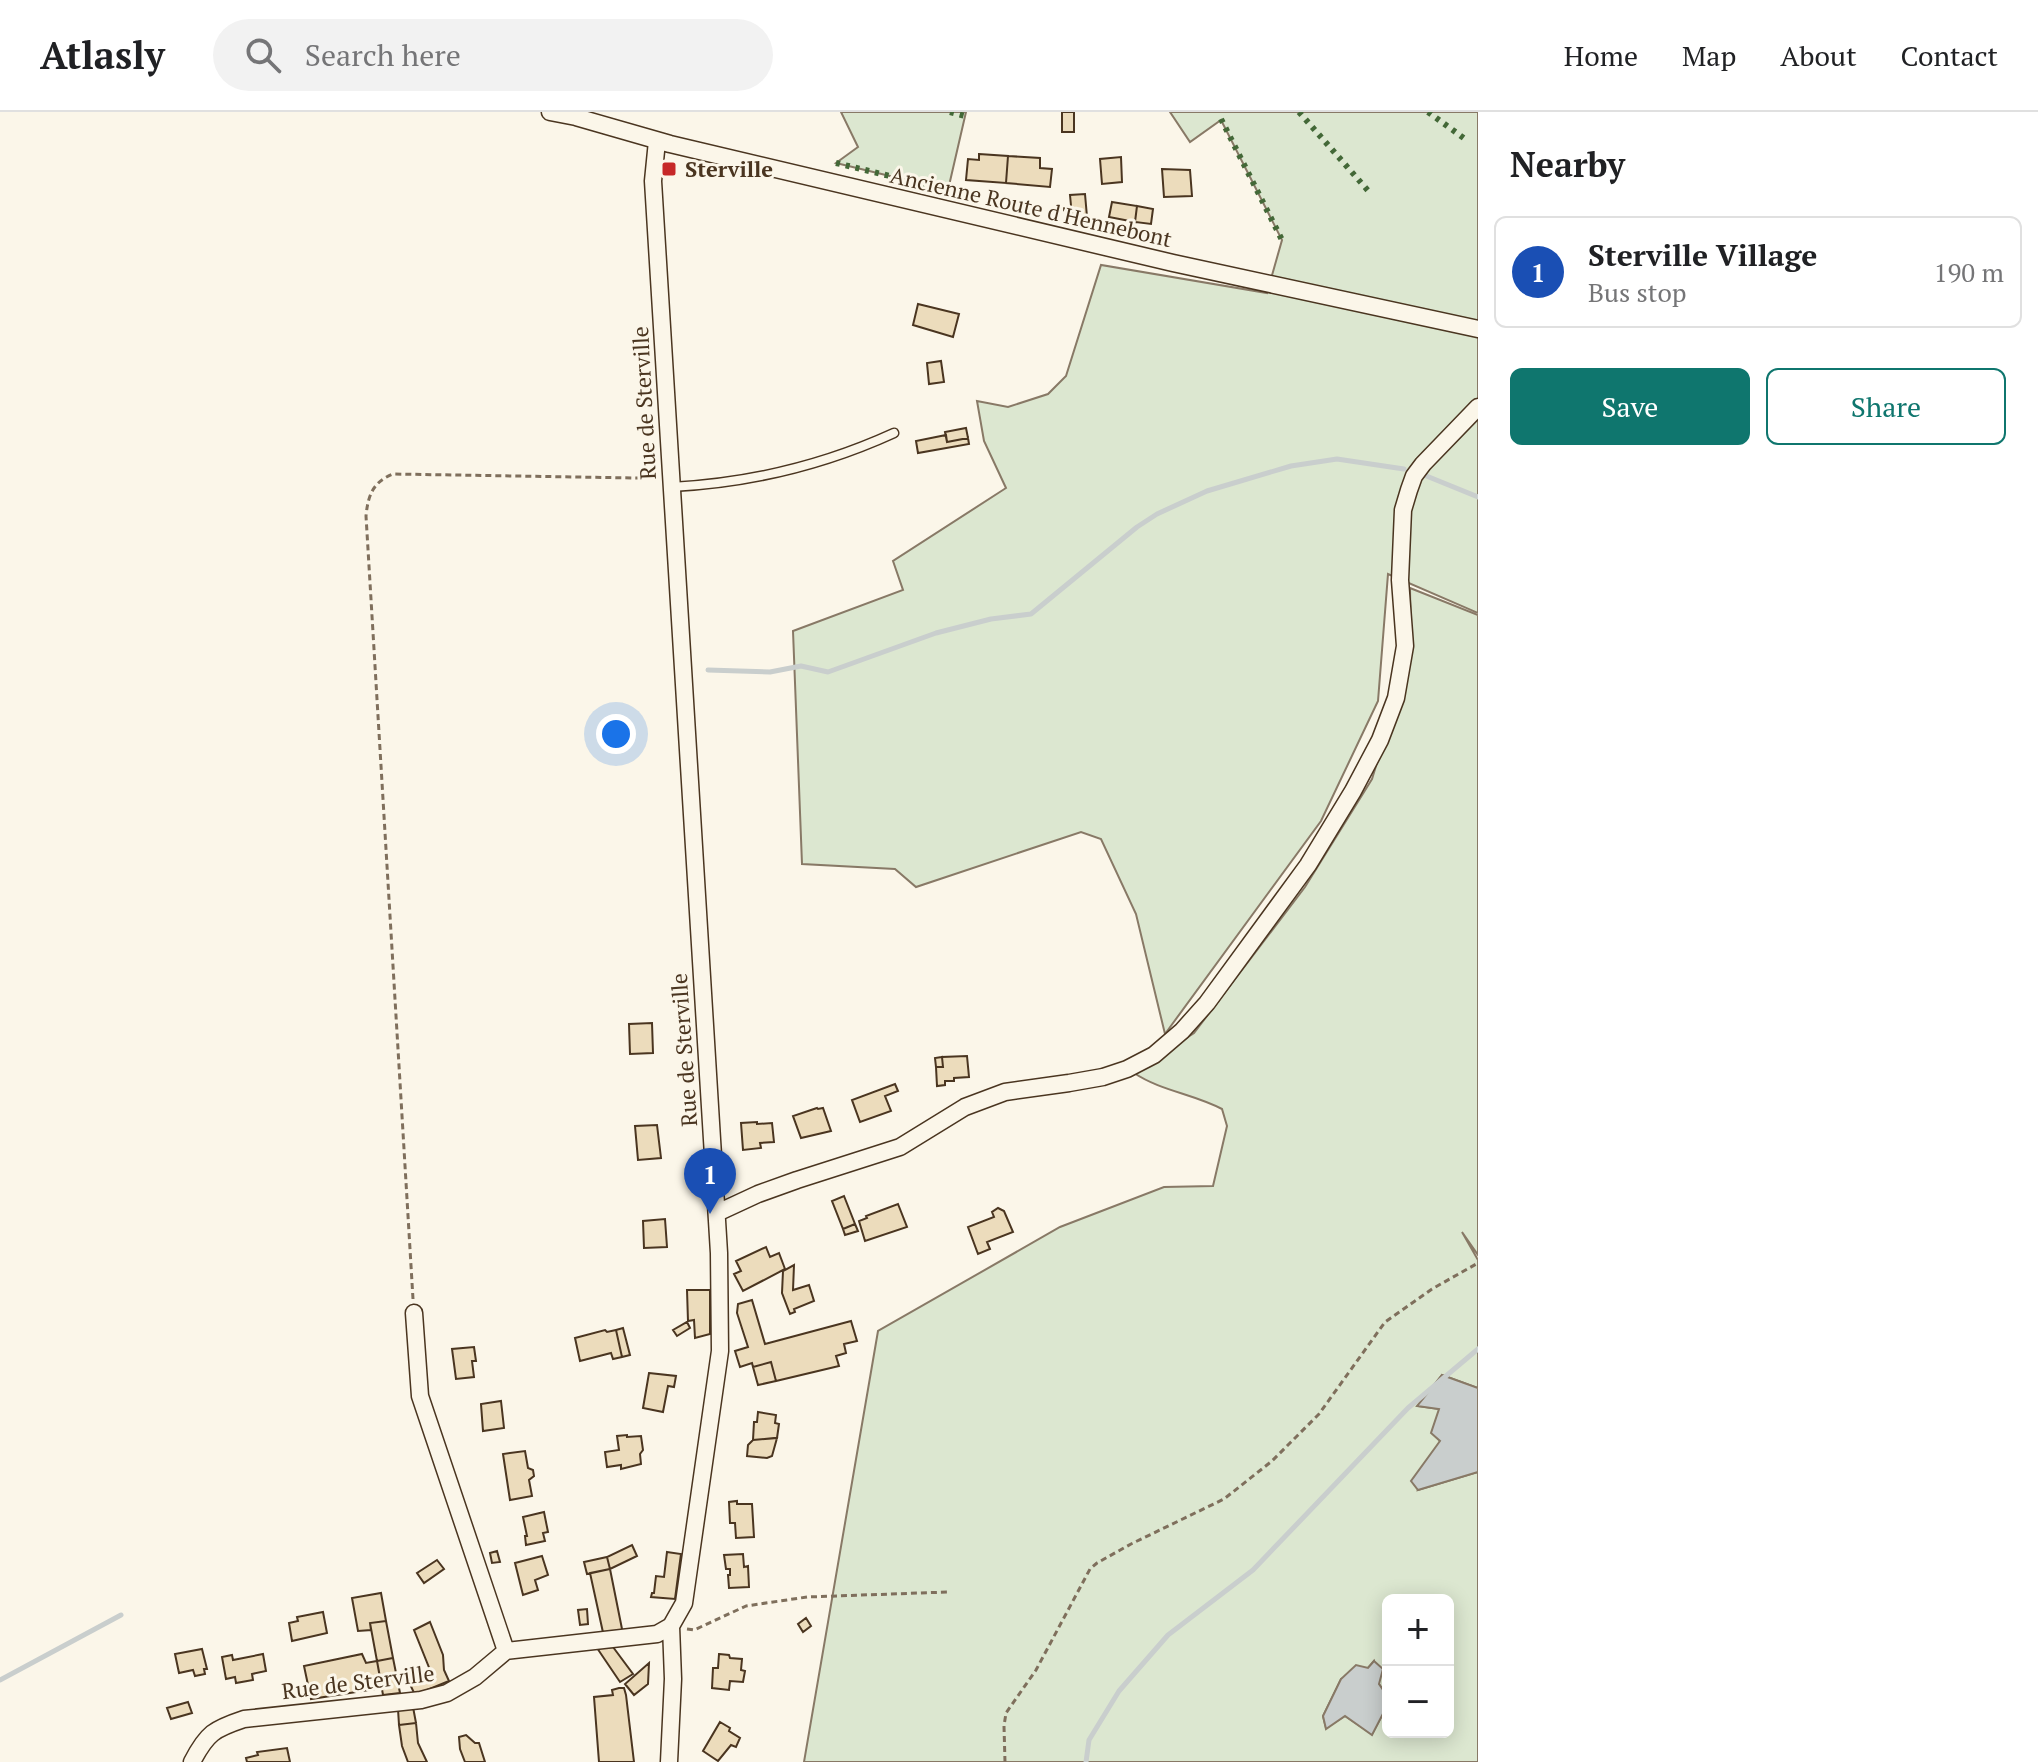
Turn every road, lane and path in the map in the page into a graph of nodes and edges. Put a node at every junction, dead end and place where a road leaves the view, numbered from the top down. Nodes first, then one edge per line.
1 (550, 112) edge
2 (574, 114) edge
3 (657, 141) junction
4 (1478, 329) edge
5 (1478, 407) edge
6 (894, 433) dead end
7 (671, 480) junction
8 (717, 1213) junction
9 (1478, 1263) edge
10 (414, 1313) joint
11 (948, 1592) dead end
12 (671, 1626) junction
13 (506, 1651) junction
14 (192, 1762) edge
15 (669, 1762) edge
16 (1005, 1762) edge

1 - 2 street, Ancienne Route d'Hennebont
2 - 3 street, Ancienne Route d'Hennebont
3 - 4 street, Ancienne Route d'Hennebont
3 - 7 street, Rue de Sterville
5 - 8 street
6 - 7 lane
7 - 8 street, Rue de Sterville
7 - 10 path
8 - 12 street, Rue de Sterville
9 - 16 path
10 - 13 street
11 - 12 path
12 - 13 street
12 - 15 street
13 - 14 street, Rue de Sterville

